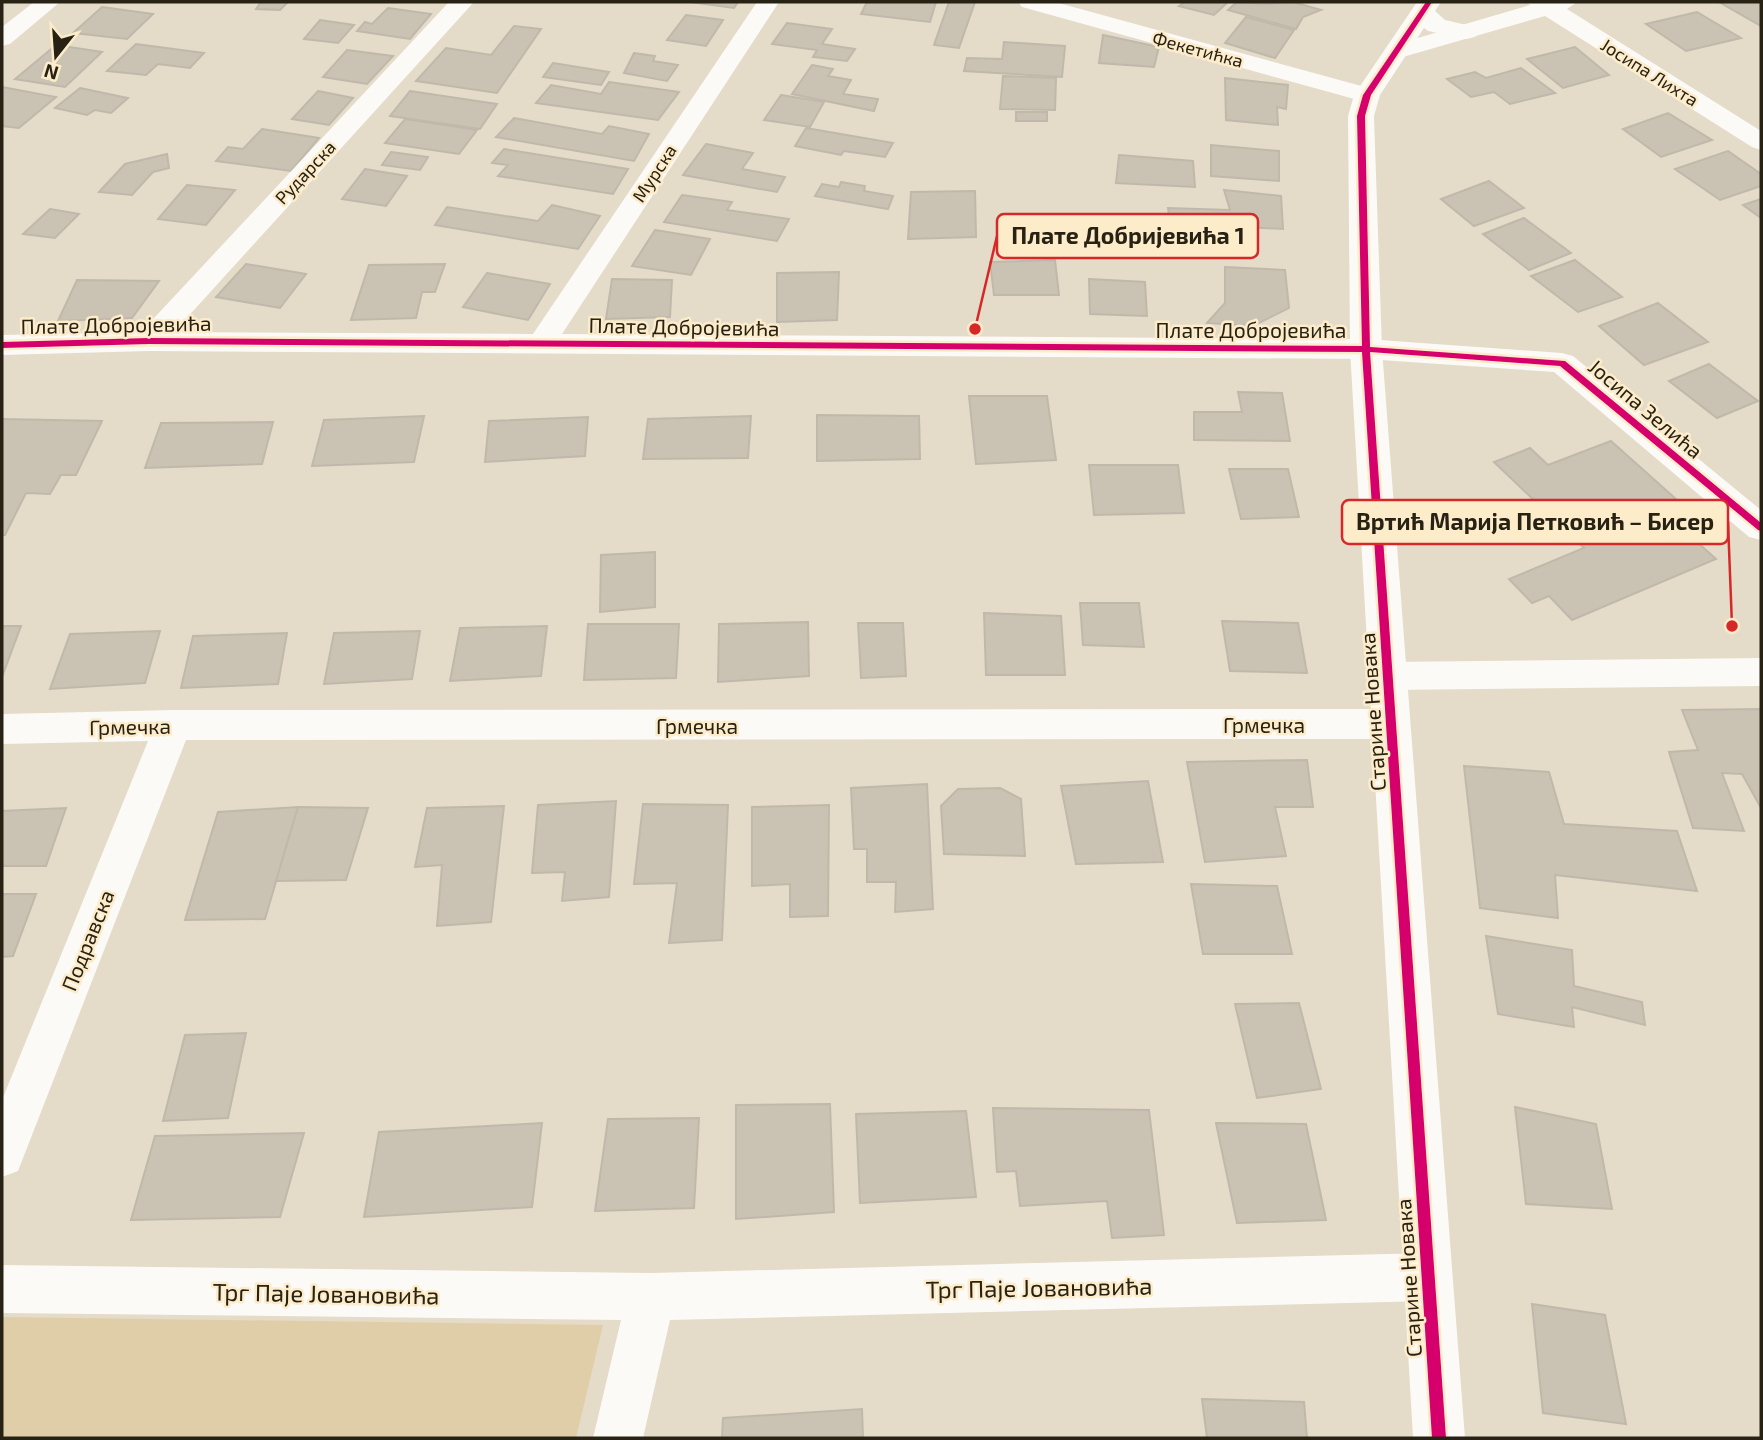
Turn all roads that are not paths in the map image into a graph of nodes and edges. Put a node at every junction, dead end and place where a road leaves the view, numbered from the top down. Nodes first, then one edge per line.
1 (48, 2) edge
2 (462, 2) edge
3 (768, 2) edge
4 (1030, 2) edge
5 (1552, 4) edge
6 (1426, 7) edge
7 (1466, 32) junction
8 (2, 39) edge
9 (1396, 52) junction
10 (1367, 95) junction
11 (1761, 142) edge
12 (149, 341) junction
13 (541, 344) junction
14 (2, 345) edge
15 (1366, 349) junction
16 (1761, 528) edge
17 (1761, 672) edge
18 (1389, 676) junction
19 (1392, 724) junction
20 (173, 726) junction
21 (2, 729) edge
22 (2, 1155) edge
23 (1427, 1277) junction
24 (2, 1289) edge
25 (651, 1297) junction
26 (618, 1438) edge
27 (1439, 1438) edge

1 - 8 street
2 - 12 street, Рударска
3 - 13 street, Мурска
4 - 10 street, Фекетићка
5 - 7 street
5 - 11 street, Јосипа Лихта
6 - 7 street
6 - 9 street, Старине Новака
7 - 9 street
9 - 10 street, Старине Новака
10 - 15 street, Старине Новака
12 - 13 street, Плате Добројевића
12 - 14 street, Плате Добројевића
13 - 15 street, Плате Добројевића
15 - 16 street, Јосипа Зелића
15 - 18 street, Старине Новака
17 - 18 street, Старине Новака
18 - 19 street, Старине Новака
19 - 20 street, Грмечка
19 - 23 street, Старине Новака
20 - 21 street, Грмечка
20 - 22 street, Подравска
23 - 25 street, Трг Паје Јовановића
23 - 27 street, Старине Новака
24 - 25 street, Трг Паје Јовановића
25 - 26 street

